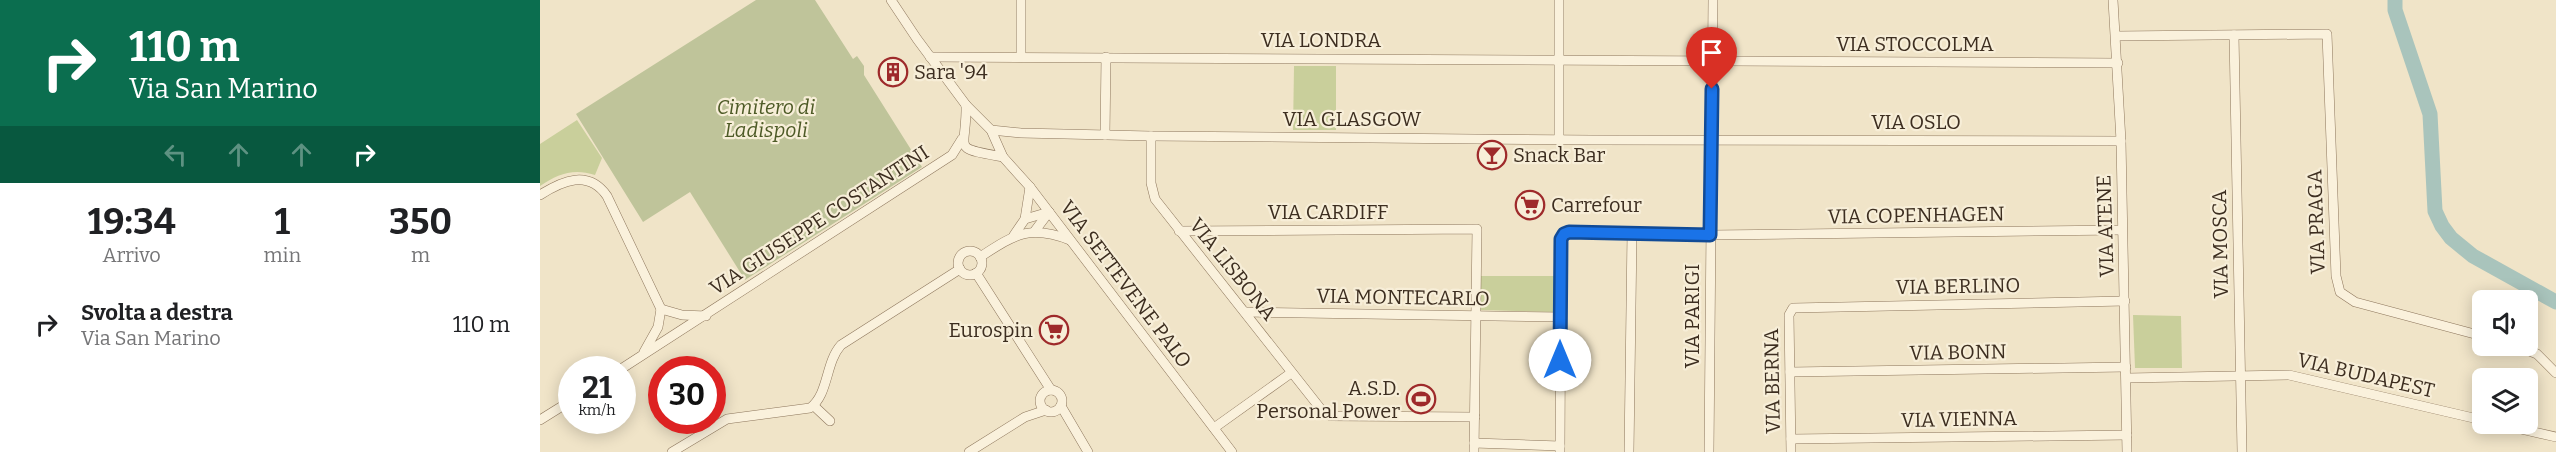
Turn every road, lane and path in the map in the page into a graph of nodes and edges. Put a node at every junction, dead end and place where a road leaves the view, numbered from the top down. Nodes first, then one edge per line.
1 (891, 0) edge
2 (1021, 0) edge
3 (1559, 0) edge
4 (1713, 0) edge
5 (2113, 0) edge
6 (2234, 35) junction
7 (2116, 36) junction
8 (930, 57) junction
9 (1021, 57) junction
10 (1106, 57) junction
11 (1559, 60) junction
12 (1712, 61) junction
13 (2118, 63) junction
14 (966, 105) junction
15 (966, 127) junction
16 (990, 130) junction
17 (1105, 135) junction
18 (1150, 136) junction
19 (962, 139) junction
20 (1559, 139) junction
21 (1712, 140) junction
22 (2121, 141) junction
23 (976, 153) junction
24 (952, 155) junction
25 (1003, 158) junction
26 (1030, 187) junction
27 (540, 195) edge
28 (1049, 212) junction
29 (1026, 219) junction
30 (1179, 231) junction
31 (2122, 231) junction
32 (1034, 232) junction
33 (1632, 233) junction
34 (1014, 235) junction
35 (1710, 235) junction
36 (1070, 240) junction
37 (980, 257) junction
38 (960, 269) junction
39 (976, 273) junction
40 (2125, 301) junction
41 (661, 309) junction
42 (1791, 309) joint
43 (1245, 312) junction
44 (705, 316) junction
45 (1475, 316) junction
46 (1560, 316) junction
47 (2472, 333) edge
48 (2538, 355) edge
49 (641, 356) junction
50 (636, 359) edge
51 (2127, 367) junction
52 (1790, 372) junction
53 (1291, 373) junction
54 (2556, 373) edge
55 (2241, 375) junction
56 (2127, 378) junction
57 (1045, 395) junction
58 (814, 406) junction
59 (1061, 406) junction
60 (558, 409) edge
61 (1046, 410) junction
62 (1025, 417) junction
63 (1475, 417) junction
64 (2472, 418) edge
65 (540, 420) edge
66 (830, 421) dead end
67 (1214, 428) junction
68 (2538, 433) edge
69 (2127, 435) junction
70 (2556, 437) edge
71 (1791, 439) junction
72 (1474, 448) edge
73 (1560, 449) edge
74 (672, 452) edge
75 (969, 452) edge
76 (1088, 452) edge
77 (1232, 452) edge
78 (1629, 452) edge
79 (1709, 452) edge
80 (1791, 452) edge
81 (2127, 452) edge
82 (2242, 452) edge

1 - 8 street, VIA SETTEVENE PALO
2 - 9 street
3 - 11 street
4 - 12 street, VIA PARIGI
5 - 7 street, VIA ATENE
6 - 7 street
6 - 47 street, VIA PRAGA
6 - 55 street, VIA MOSCA
7 - 13 street, VIA ATENE
8 - 9 street, VIA LONDRA
8 - 14 street, VIA SETTEVENE PALO
9 - 10 street, VIA LONDRA
10 - 11 street, VIA LONDRA
10 - 17 street
11 - 12 street, VIA LONDRA
11 - 20 street
12 - 13 street, VIA STOCCOLMA
12 - 21 street, VIA PARIGI
13 - 22 street, VIA ATENE
14 - 15 street
14 - 16 street, VIA SETTEVENE PALO
15 - 16 street
15 - 19 street
16 - 17 street, VIA GLASGOW
16 - 23 street
16 - 25 street, VIA SETTEVENE PALO
17 - 18 street, VIA GLASGOW
18 - 20 street, VIA GLASGOW
18 - 30 street, VIA LISBONA
19 - 23 street
19 - 24 street
20 - 21 street, VIA GLASGOW
21 - 22 street, VIA OSLO
21 - 35 street, VIA PARIGI
22 - 31 street, VIA ATENE
23 - 24 street
23 - 25 street
24 - 44 street, VIA GIUSEPPE COSTANTINI
25 - 26 street, VIA SETTEVENE PALO
26 - 28 street, VIA SETTEVENE PALO
26 - 29 street
27 - 41 street
28 - 29 street
28 - 32 street
28 - 36 street, VIA SETTEVENE PALO
29 - 34 street
30 - 43 street, VIA LISBONA
30 - 45 street, VIA CARDIFF
31 - 35 street, VIA COPENHAGEN
31 - 40 street, VIA ATENE
32 - 34 street
32 - 36 street
33 - 35 street, VIA COPENHAGEN
33 - 46 street, VIA COPENHAGEN
33 - 78 street
34 - 37 street
35 - 79 street, VIA PARIGI
36 - 67 street, VIA SETTEVENE PALO
37 - 38 street
37 - 39 street
38 - 39 street
38 - 58 street
39 - 57 street
40 - 42 street, VIA BERLINO
40 - 51 street, VIA ATENE
41 - 44 street
41 - 49 street
42 - 52 street, VIA BERNA
43 - 45 street, VIA MONTECARLO
43 - 53 street, VIA LISBONA
44 - 49 street, VIA GIUSEPPE COSTANTINI
45 - 46 street, VIA MONTECARLO
45 - 63 street
46 - 73 street
48 - 54 street
49 - 50 street, VIA GIUSEPPE COSTANTINI
51 - 52 street, VIA BONN
51 - 56 street, VIA ATENE
52 - 71 street, VIA BERNA
53 - 63 street, VIA LISBONA
53 - 67 street
55 - 56 street, VIA BUDAPEST
55 - 64 street, VIA BUDAPEST
55 - 82 street, VIA MOSCA
56 - 69 street, VIA ATENE
57 - 59 street
57 - 61 street
57 - 62 street
58 - 66 street
58 - 74 street
59 - 61 street
59 - 76 street
60 - 65 street
61 - 62 street
62 - 75 street
63 - 72 street
67 - 77 street, VIA SETTEVENE PALO
68 - 70 street
69 - 71 street, VIA VIENNA
69 - 81 street, VIA ATENE
71 - 80 street, VIA BERNA
72 - 73 street

